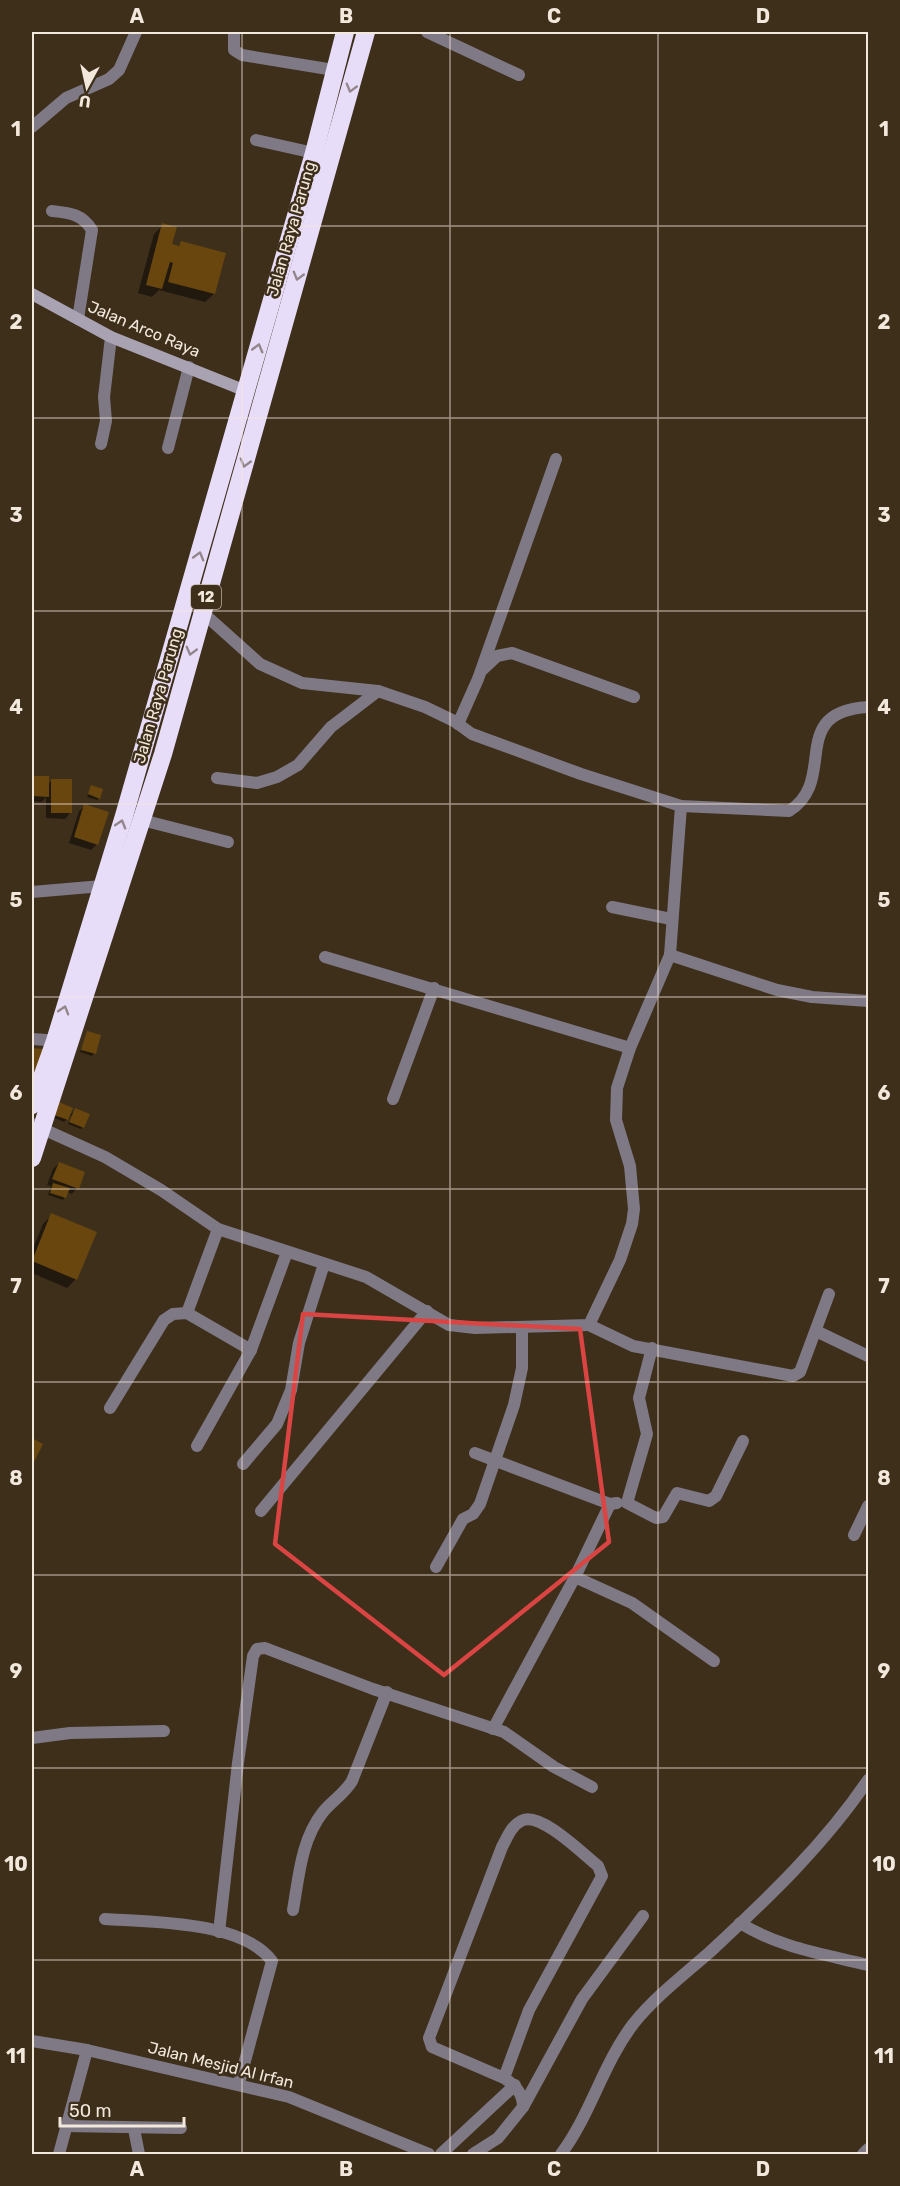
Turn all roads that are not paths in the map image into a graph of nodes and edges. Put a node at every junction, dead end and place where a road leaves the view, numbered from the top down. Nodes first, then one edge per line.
1 (136, 32) edge
2 (234, 32) edge
3 (345, 32) edge
4 (366, 32) edge
5 (427, 32) edge
6 (334, 70) junction
7 (519, 75) dead end
8 (32, 127) edge
9 (256, 140) dead end
10 (314, 153) junction
11 (52, 211) dead end
12 (32, 294) edge
13 (78, 319) junction
14 (111, 337) junction
15 (189, 366) junction
16 (246, 391) junction
17 (101, 444) dead end
18 (168, 448) dead end
19 (556, 459) dead end
20 (202, 612) junction
21 (481, 670) junction
22 (378, 691) junction
23 (633, 697) dead end
24 (868, 707) edge
25 (458, 724) junction
26 (143, 750) junction
27 (163, 754) junction
28 (217, 778) dead end
29 (681, 806) junction
30 (142, 820) junction
31 (228, 842) dead end
32 (102, 886) junction
33 (32, 892) edge
34 (612, 907) dead end
35 (671, 919) junction
36 (670, 955) junction
37 (325, 957) dead end
38 (434, 988) junction
39 (868, 1001) edge
40 (32, 1039) edge
41 (61, 1042) junction
42 (630, 1048) junction
43 (393, 1099) dead end
44 (32, 1105) edge
45 (37, 1127) edge
46 (32, 1158) edge
47 (218, 1228) junction
48 (287, 1252) junction
49 (324, 1264) junction
50 (829, 1294) dead end
51 (426, 1311) junction
52 (187, 1313) junction
53 (589, 1325) junction
54 (522, 1327) junction
55 (816, 1331) junction
56 (652, 1348) junction
57 (251, 1350) junction
58 (868, 1356) edge
59 (110, 1408) dead end
60 (743, 1441) dead end
61 (197, 1446) dead end
62 (475, 1453) dead end
63 (495, 1460) junction
64 (243, 1464) dead end
65 (627, 1503) junction
66 (610, 1504) junction
67 (868, 1506) edge
68 (261, 1511) dead end
69 (854, 1534) dead end
70 (436, 1567) dead end
71 (576, 1577) junction
72 (714, 1661) dead end
73 (387, 1692) junction
74 (494, 1729) junction
75 (164, 1731) dead end
76 (32, 1738) edge
77 (868, 1780) edge
78 (592, 1787) dead end
79 (293, 1910) dead end
80 (644, 1916) dead end
81 (105, 1919) dead end
82 (740, 1923) junction
83 (219, 1932) junction
84 (868, 1965) edge
85 (32, 2041) edge
86 (87, 2050) junction
87 (504, 2078) junction
88 (239, 2083) junction
89 (515, 2085) junction
90 (523, 2107) junction
91 (66, 2126) junction
92 (181, 2128) dead end
93 (134, 2129) junction
94 (868, 2149) edge
95 (59, 2154) edge
96 (139, 2154) edge
97 (429, 2154) edge
98 (441, 2154) edge
99 (473, 2154) edge
100 (561, 2154) edge
101 (863, 2154) edge

1 - 8 street
2 - 6 street
3 - 6 highway, Jalan Raya Parung / 12
4 -> 20 highway, Jalan Raya Parung / 12
5 - 7 street
6 - 10 highway, Jalan Raya Parung / 12
9 - 10 street
16 -> 10 highway, Jalan Raya Parung / 12
11 - 13 street
12 - 13 main road, Jalan Arco Raya
13 - 14 main road, Jalan Arco Raya
14 - 15 main road, Jalan Arco Raya
14 - 17 street
15 - 16 main road, Jalan Arco Raya
15 - 18 street
26 -> 16 highway, Jalan Raya Parung / 12
19 - 21 street
20 - 22 street
20 -> 27 highway, Jalan Raya Parung / 12
21 - 23 street
21 - 25 street
22 - 25 street
22 - 28 street
24 - 29 street
25 - 29 street
26 - 27 highway
32 -> 26 highway, Jalan Raya Parung / 12
27 - 30 highway, Jalan Raya Parung / 12
29 - 35 street
30 - 31 street
30 - 41 highway, Jalan Raya Parung / 12
32 - 33 street
41 -> 32 highway, Jalan Raya Parung / 12
34 - 35 street
35 - 36 street
36 - 39 street
36 - 42 street
37 - 38 street
38 - 42 street
38 - 43 street
40 - 41 street
41 - 44 highway, Jalan Raya Parung / 12
41 - 45 highway, Jalan Raya Parung / 12
42 - 53 street
45 - 46 highway, Jalan Raya Parung / 12
45 - 47 street
47 - 48 street
47 - 52 street
48 - 49 street
48 - 57 street
49 - 51 street
49 - 64 street
50 - 55 street
51 - 54 street
51 - 68 street
52 - 57 street
52 - 59 street
53 - 54 street
53 - 56 street
54 - 63 street
55 - 56 street
55 - 58 street
56 - 65 street
57 - 61 street
60 - 65 street
62 - 63 street
63 - 66 street
63 - 70 street
65 - 66 street
66 - 71 street
67 - 69 street
71 - 72 street
71 - 74 street
73 - 74 street
73 - 79 street
73 - 83 street
74 - 78 street
75 - 76 street
77 - 82 street
80 - 90 street
81 - 83 street
82 - 84 street
82 - 100 street
83 - 88 street
85 - 86 street, Jalan Mesjid Al Irfan
86 - 88 street, Jalan Mesjid Al Irfan
86 - 91 street
87 - 87 street
87 - 89 street
88 - 97 street, Jalan Mesjid Al Irfan
89 - 90 street
89 - 98 street
90 - 99 street
91 - 93 street
91 - 95 street
92 - 93 street
93 - 96 street
94 - 101 street

